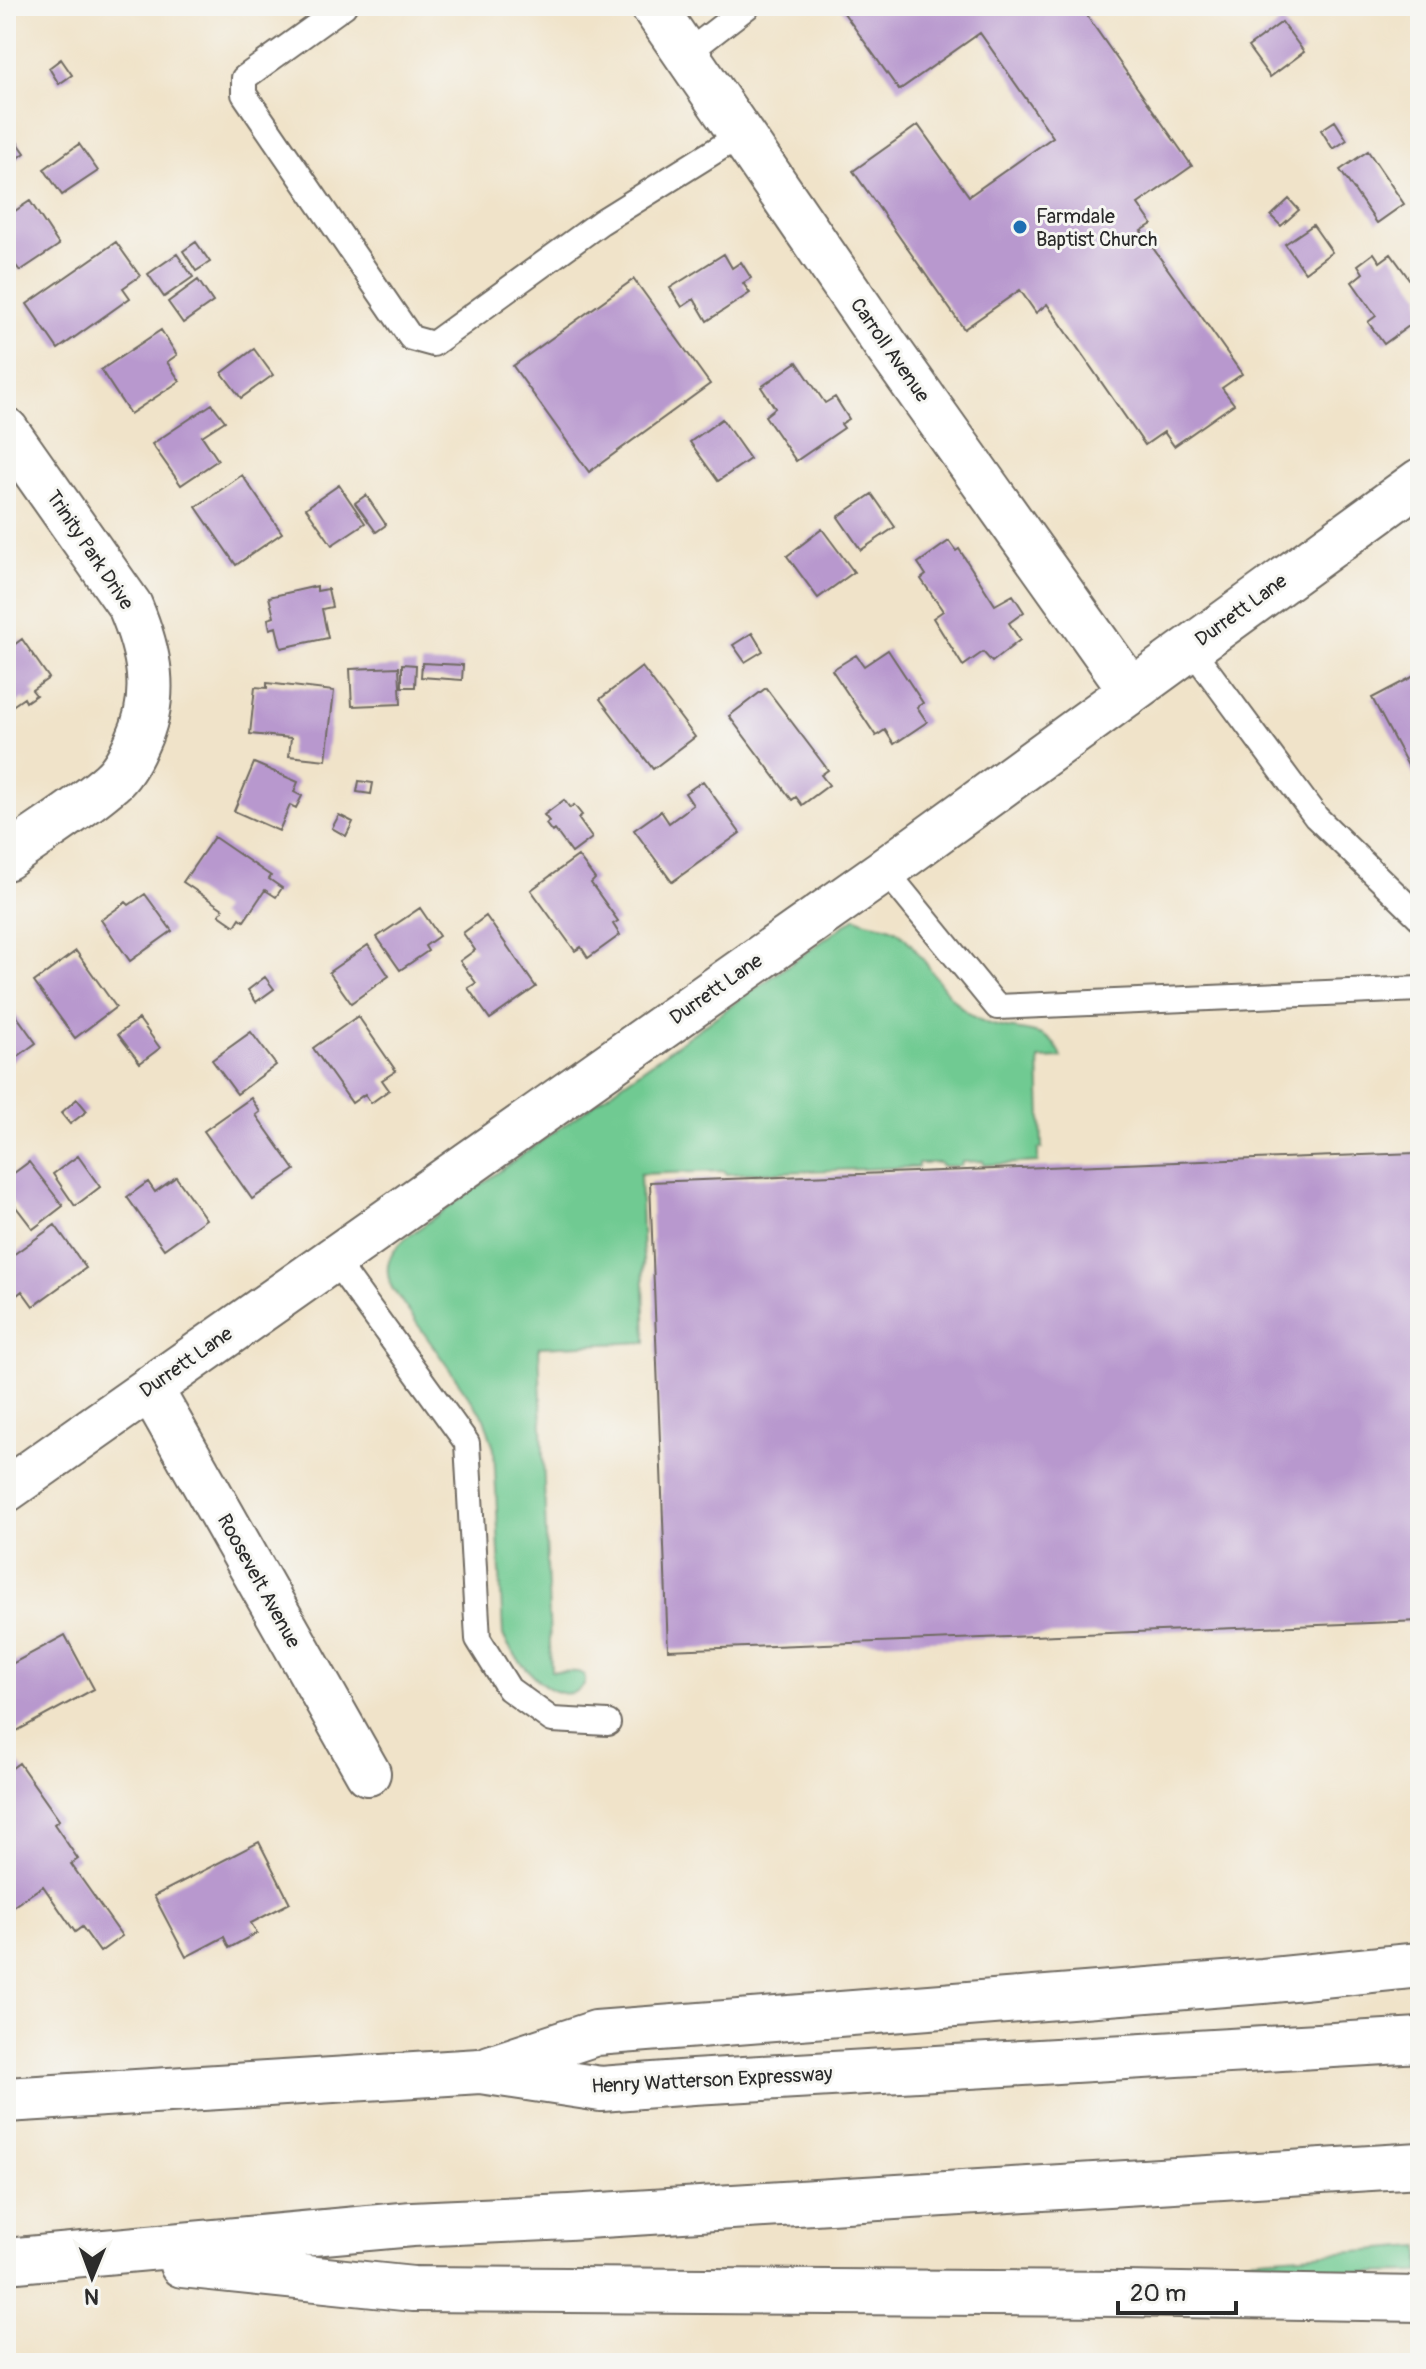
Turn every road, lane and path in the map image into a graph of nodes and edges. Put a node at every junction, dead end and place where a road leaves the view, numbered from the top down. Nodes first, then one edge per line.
1 (344, 6) edge
2 (653, 6) edge
3 (748, 6) edge
4 (686, 54) junction
5 (742, 134) junction
6 (6, 430) edge
7 (1420, 481) edge
8 (1190, 647) junction
9 (1131, 690) junction
10 (6, 858) edge
11 (885, 870) junction
12 (1420, 918) edge
13 (1420, 989) edge
14 (333, 1258) junction
15 (150, 1388) junction
16 (12, 1474) edge
17 (608, 1723) dead end
18 (368, 1773) dead end
19 (1420, 1965) edge
20 (1420, 2040) edge
21 (480, 2071) junction
22 (6, 2100) edge
23 (1420, 2165) edge
24 (84, 2255) junction
25 (6, 2261) edge
26 (1420, 2299) edge

1 - 5 lane
2 - 4 main road, Carroll Avenue
3 - 4 lane
4 - 5 main road, Carroll Avenue
5 - 9 main road, Carroll Avenue
6 - 10 main road, Trinity Park Drive
7 - 8 main road, Durrett Lane
8 - 9 main road, Durrett Lane
8 - 12 lane
9 - 11 main road, Durrett Lane
11 - 13 lane
11 - 14 main road, Durrett Lane
14 - 15 main road, Durrett Lane
14 - 17 lane
15 - 16 main road, Durrett Lane
15 - 18 main road, Roosevelt Avenue
19 - 21 main road
20 - 21 main road, Henry Watterson Expressway
21 - 22 main road, Henry Watterson Expressway
23 - 24 main road
24 - 25 main road
24 - 26 main road

